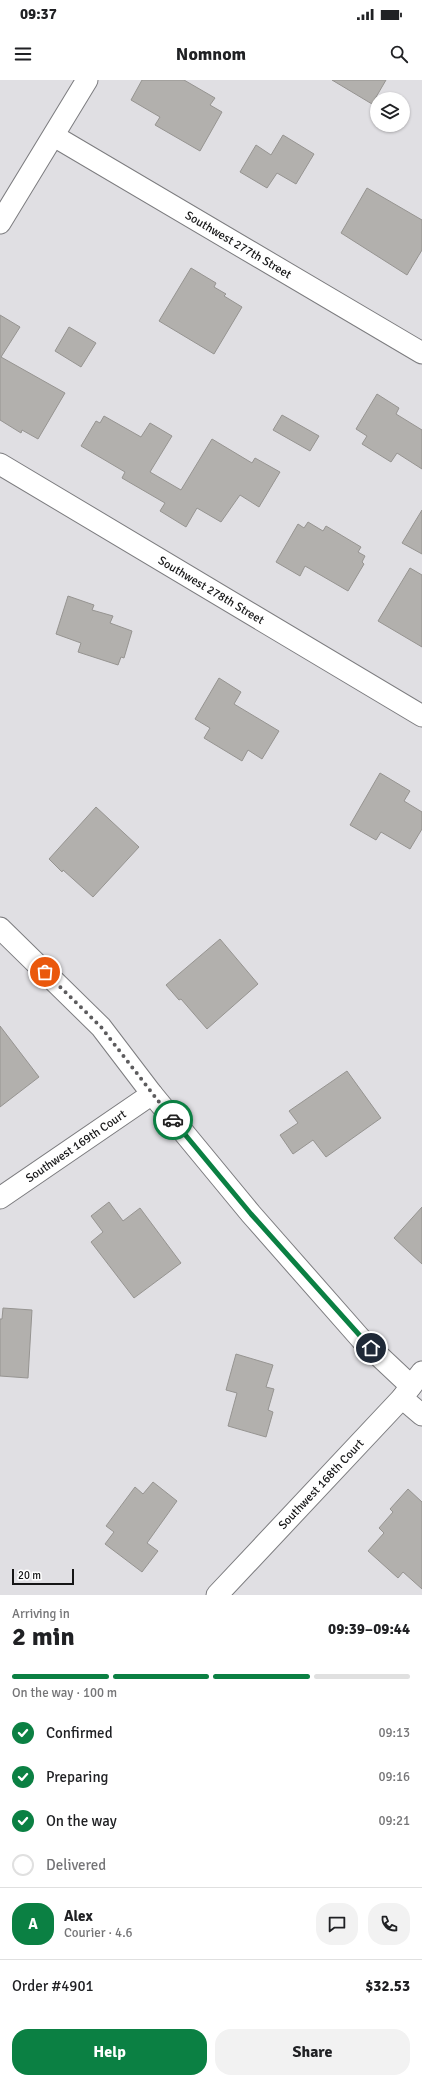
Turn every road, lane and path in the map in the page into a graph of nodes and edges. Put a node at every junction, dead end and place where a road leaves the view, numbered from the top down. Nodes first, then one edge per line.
1 (87, 80) edge
2 (54, 136) junction
3 (0, 223) edge
4 (422, 353) edge
5 (0, 464) edge
6 (422, 716) edge
7 (0, 928) edge
8 (152, 1094) junction
9 (0, 1198) edge
10 (411, 1385) edge
11 (422, 1415) edge
12 (217, 1595) edge

1 - 2 street
2 - 3 street
2 - 4 street, Southwest 277th Street
5 - 6 street, Southwest 278th Street
7 - 8 street
8 - 9 street, Southwest 169th Court
8 - 10 street
10 - 11 street
10 - 12 street, Southwest 168th Court

